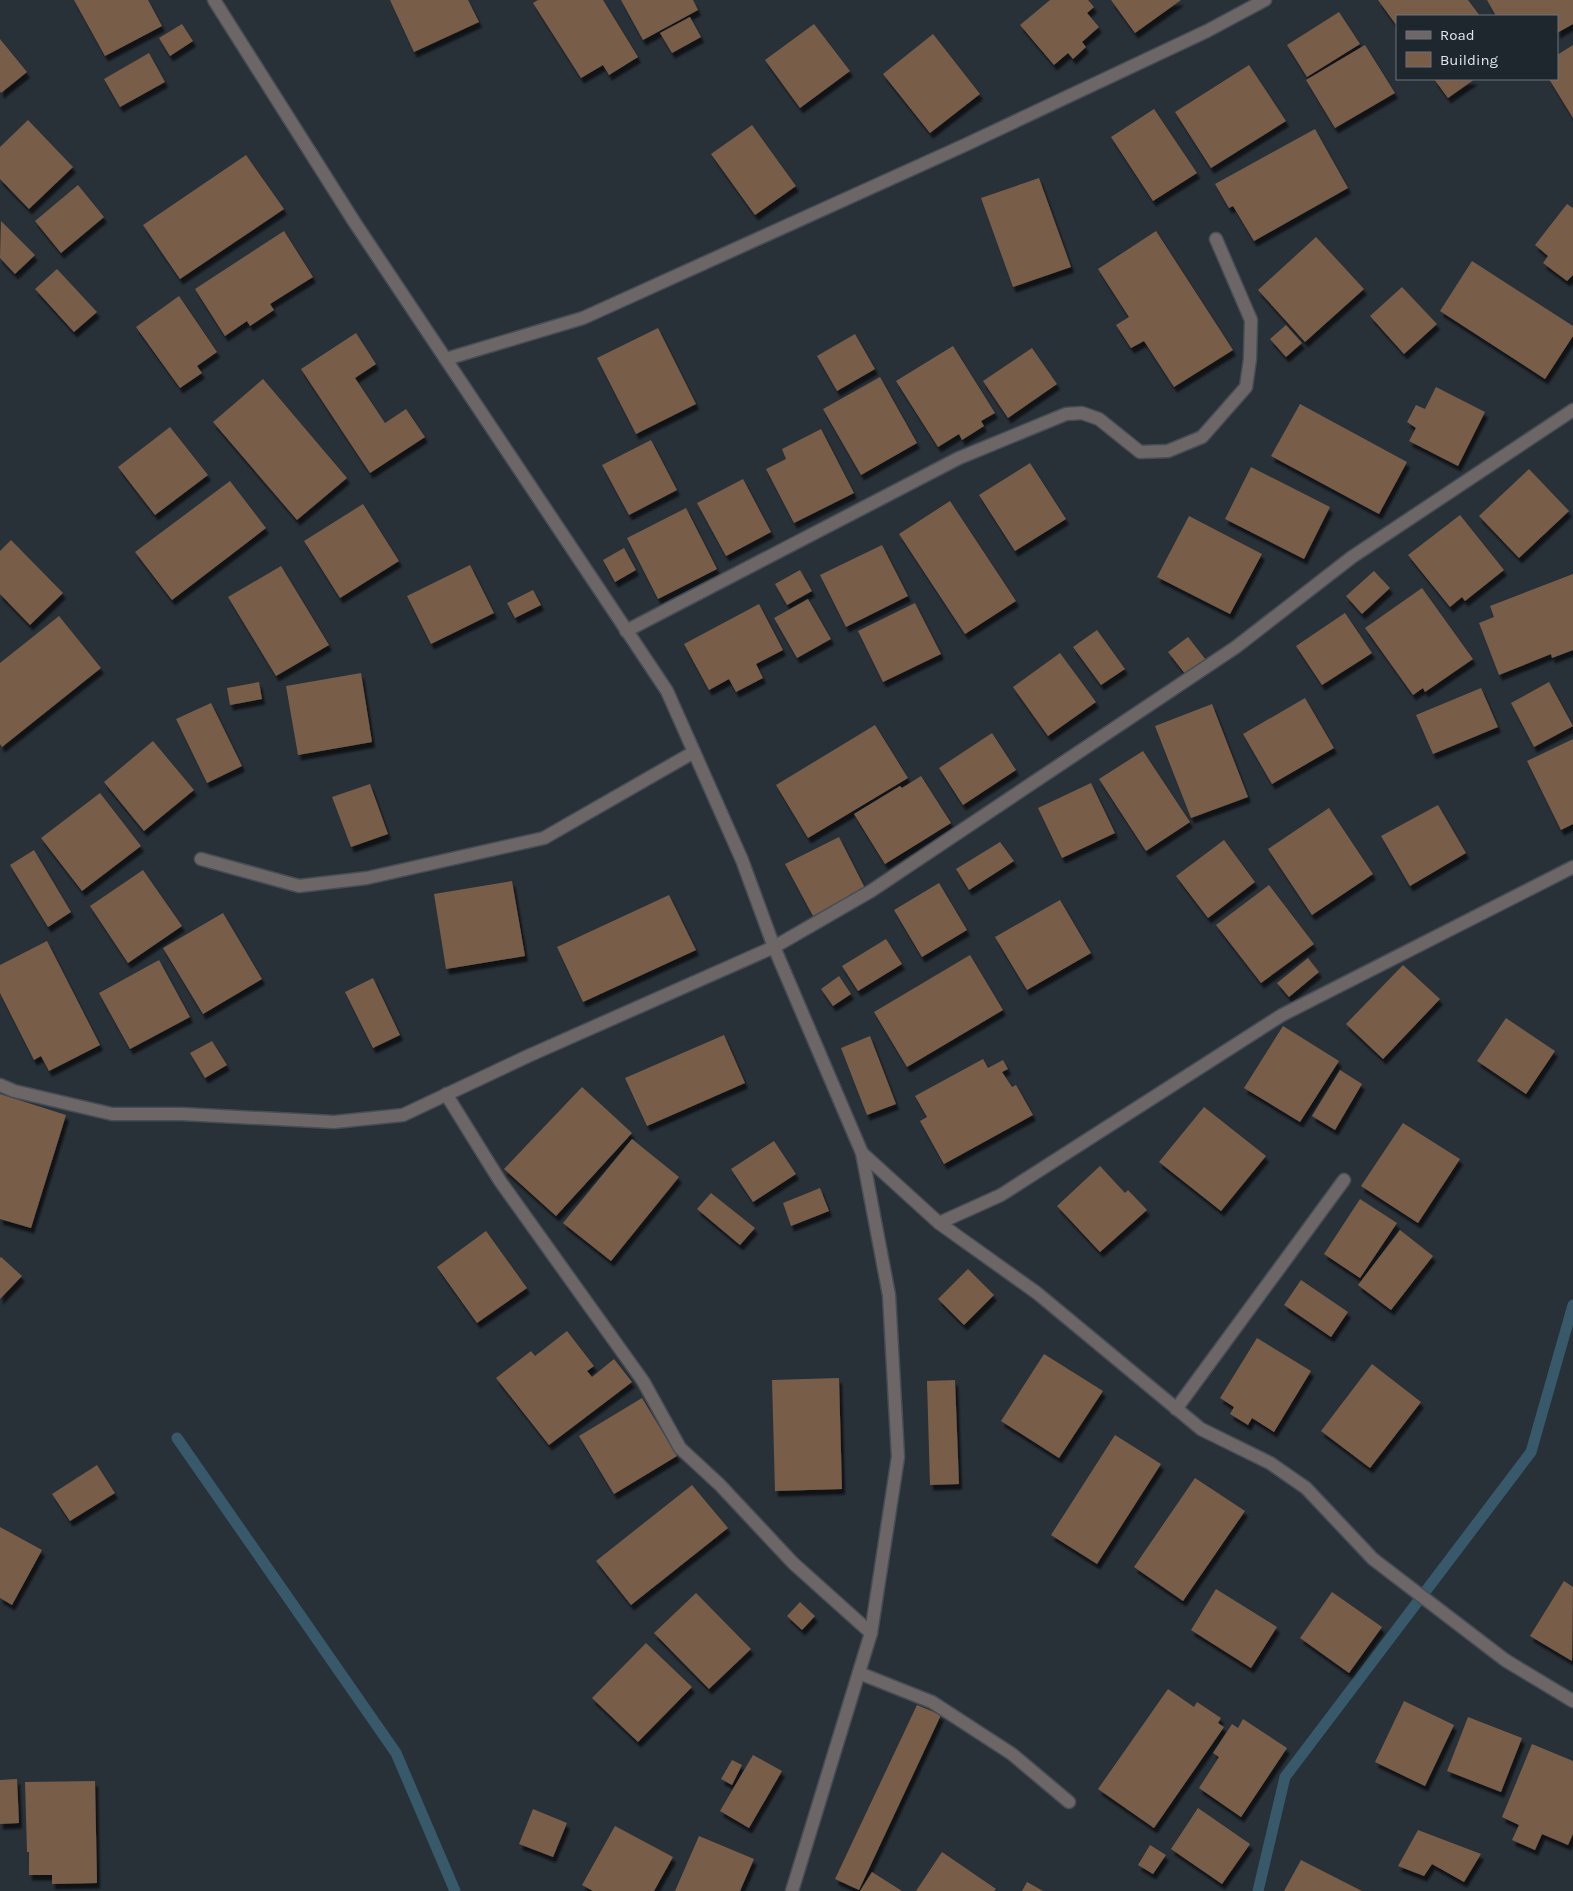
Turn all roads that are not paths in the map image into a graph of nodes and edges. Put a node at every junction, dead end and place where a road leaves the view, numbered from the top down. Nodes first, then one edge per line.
1 (214, 0) edge
2 (1265, 0) edge
3 (1216, 239) dead end
4 (446, 359) junction
5 (1573, 410) edge
6 (626, 631) junction
7 (694, 752) junction
8 (201, 859) dead end
9 (1573, 867) edge
10 (774, 948) junction
11 (0, 1084) edge
12 (446, 1094) junction
13 (862, 1153) junction
14 (1344, 1180) dead end
15 (939, 1223) junction
16 (1176, 1409) junction
17 (871, 1633) junction
18 (858, 1673) junction
19 (1573, 1701) edge
20 (1069, 1802) dead end
21 (792, 1891) edge

1 - 4 street
2 - 4 street
3 - 6 street
4 - 6 street
5 - 10 street
6 - 7 street
7 - 8 street
7 - 10 street
9 - 15 street
10 - 12 street
10 - 13 street
11 - 12 street
12 - 17 street
13 - 15 street
13 - 17 street
14 - 16 street
15 - 16 street
16 - 19 street
17 - 18 street
18 - 20 street
18 - 21 street

